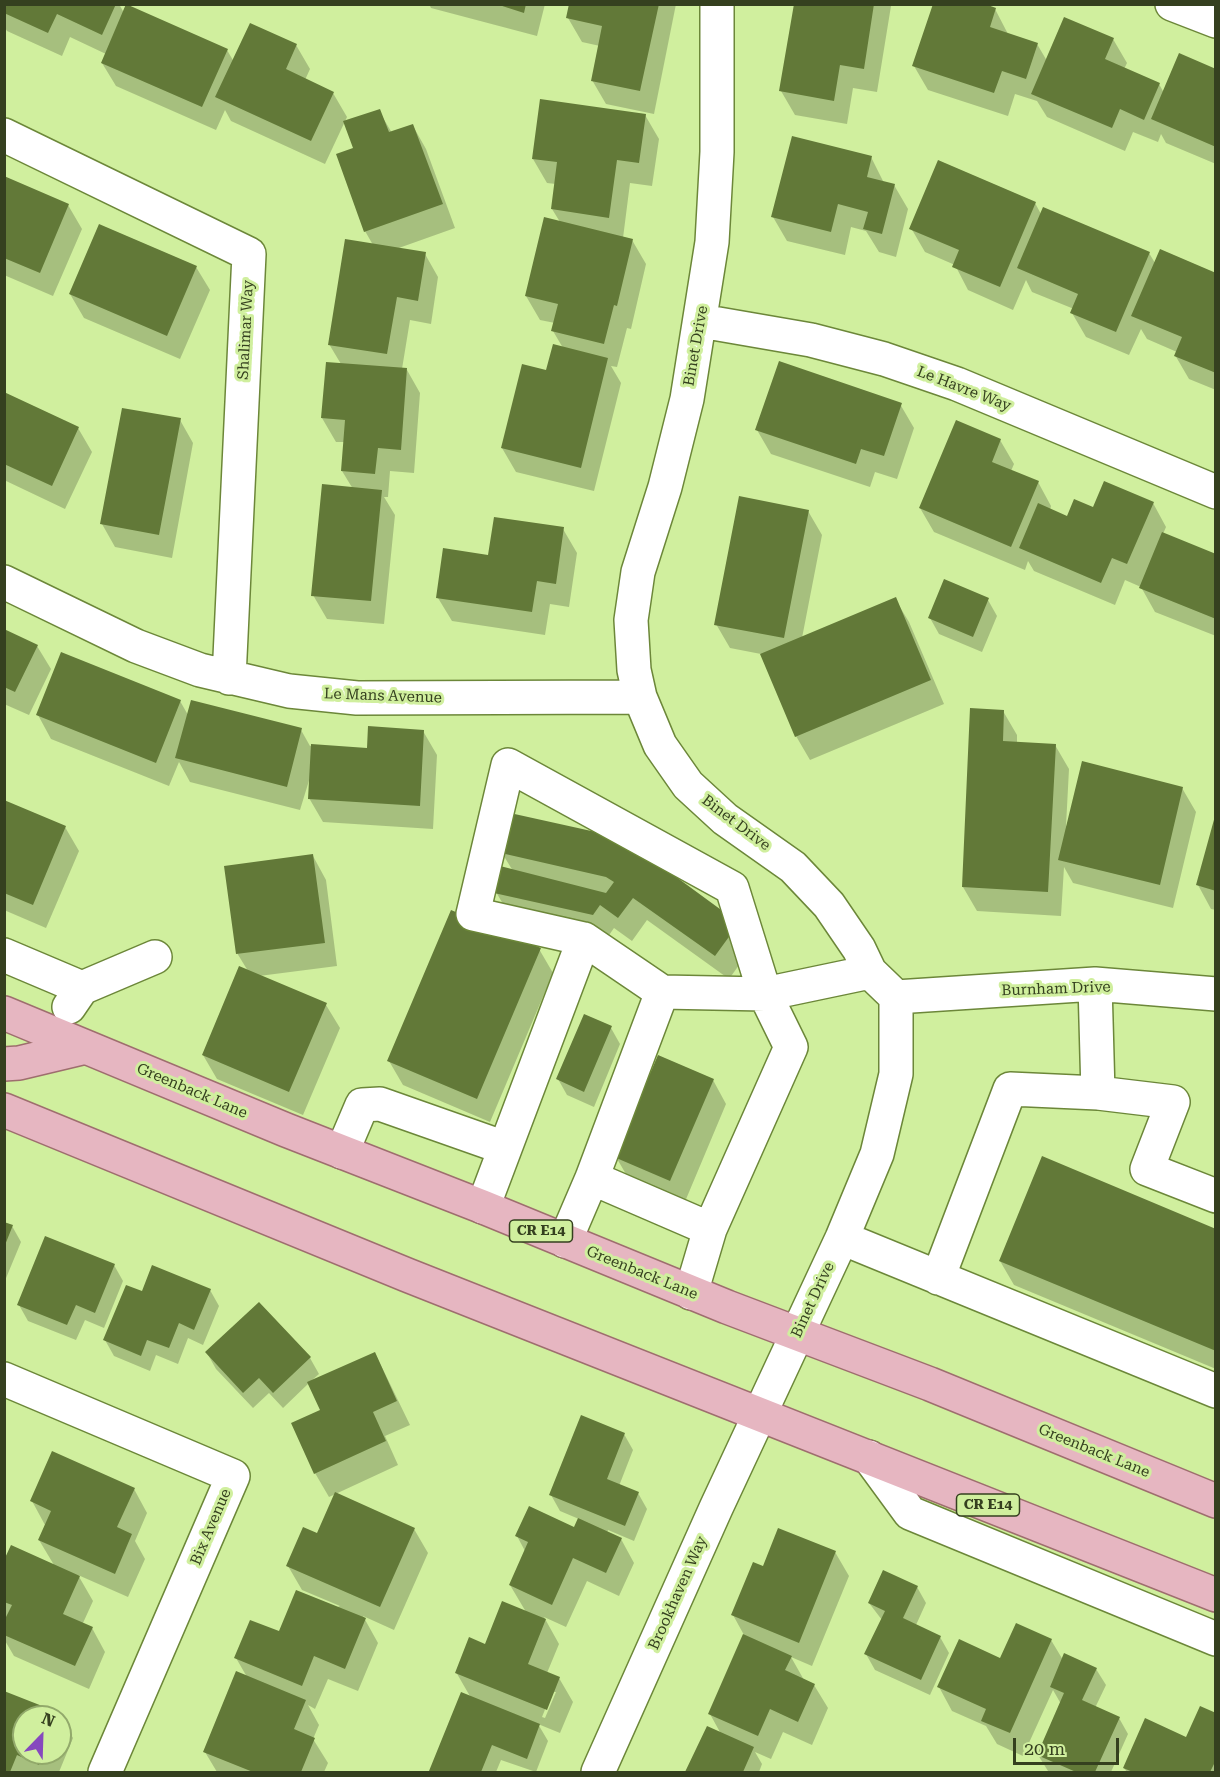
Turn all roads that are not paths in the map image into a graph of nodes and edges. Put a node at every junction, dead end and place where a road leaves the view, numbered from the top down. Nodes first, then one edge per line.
1 (717, 4) edge
2 (1172, 4) edge
3 (1215, 21) edge
4 (4, 135) edge
5 (701, 321) junction
6 (1215, 492) edge
7 (4, 582) edge
8 (229, 678) junction
9 (640, 697) junction
10 (584, 939) junction
11 (4, 956) edge
12 (155, 957) dead end
13 (870, 972) junction
14 (1095, 984) junction
15 (662, 993) junction
16 (765, 994) junction
17 (1215, 994) edge
18 (896, 997) junction
19 (4, 1012) edge
20 (86, 1047) junction
21 (4, 1064) edge
22 (1098, 1093) junction
23 (4, 1110) edge
24 (505, 1148) junction
25 (342, 1152) junction
26 (592, 1178) junction
27 (1215, 1196) edge
28 (483, 1207) junction
29 (710, 1229) junction
30 (842, 1238) junction
31 (565, 1241) junction
32 (938, 1278) junction
33 (691, 1293) junction
34 (796, 1334) junction
35 (4, 1379) edge
36 (1215, 1391) edge
37 (760, 1416) junction
38 (869, 1457) junction
39 (1215, 1501) edge
40 (1215, 1596) edge
41 (1215, 1639) edge
42 (105, 1773) edge
43 (598, 1773) edge

1 - 5 street, Binet Drive
2 - 3 street
4 - 8 street, Shalimar Way
5 - 6 street, Le Havre Way
5 - 9 street, Binet Drive
7 - 8 street, Le Mans Avenue
8 - 9 street, Le Mans Avenue
9 - 13 street, Binet Drive
10 - 15 street
10 - 16 street
10 - 24 street
11 - 12 street
13 - 16 street
13 - 18 street, Binet Drive
14 - 17 street, Burnham Drive
14 - 18 street, Burnham Drive
14 - 22 street
15 - 16 street
15 - 26 street
16 - 29 street
18 - 30 street, Binet Drive
19 - 20 main road, Greenback Lane / CR E14
20 - 21 main road
20 - 25 main road, Greenback Lane / CR E14
22 - 27 street
22 - 32 street
23 - 37 main road, CR E14
24 - 25 street
24 - 28 street
25 - 28 main road, Greenback Lane / CR E14
26 - 29 street
26 - 31 street
28 - 31 main road, Greenback Lane / CR E14
29 - 33 street
30 - 32 street
30 - 34 street, Binet Drive
31 - 33 main road, Greenback Lane / CR E14
32 - 36 street
33 - 34 main road, Greenback Lane / CR E14
34 - 37 street, Binet Drive
34 - 39 main road, Greenback Lane / CR E14
35 - 42 street, Bix Avenue
37 - 38 main road, CR E14
37 - 43 street, Brookhaven Way
38 - 40 main road, CR E14
38 - 41 street

